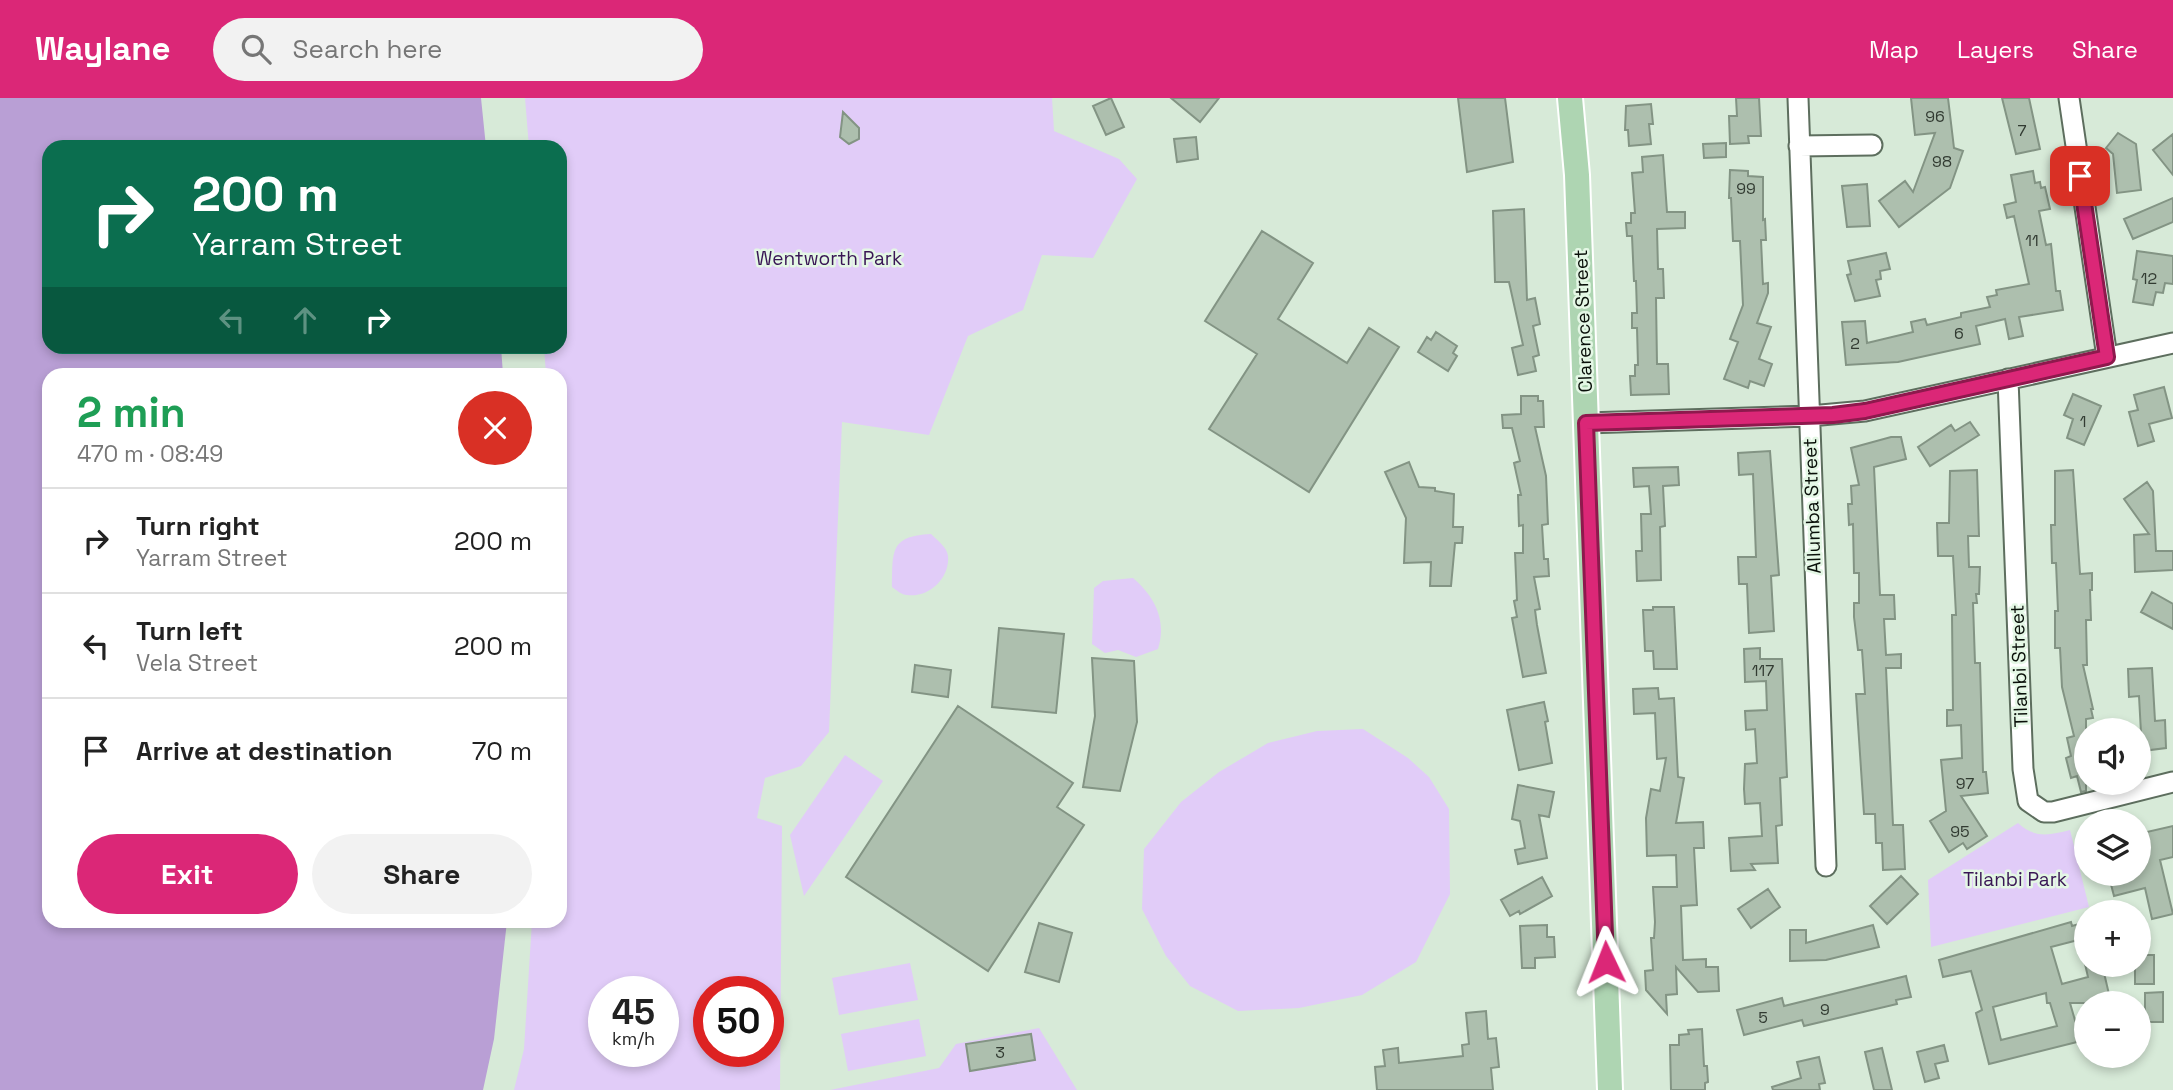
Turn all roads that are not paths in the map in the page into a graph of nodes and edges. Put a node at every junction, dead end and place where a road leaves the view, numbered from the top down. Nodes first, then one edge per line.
1 (1570, 98) edge
2 (1798, 98) edge
3 (2069, 98) edge
4 (1872, 145) dead end
5 (1800, 146) junction
6 (2173, 342) edge
7 (2107, 357) junction
8 (2008, 379) junction
9 (1810, 416) junction
10 (1586, 423) junction
11 (2173, 782) edge
12 (1826, 866) dead end
13 (1610, 1085) edge

1 - 10 main road, Clarence Street
2 - 5 street, Allumba Street
3 - 7 street
4 - 5 street
5 - 9 street, Allumba Street
6 - 7 street
7 - 8 street
8 - 9 street
8 - 11 street, Tilanbi Street
9 - 10 street
9 - 12 street, Allumba Street
10 - 13 main road, Clarence Street

